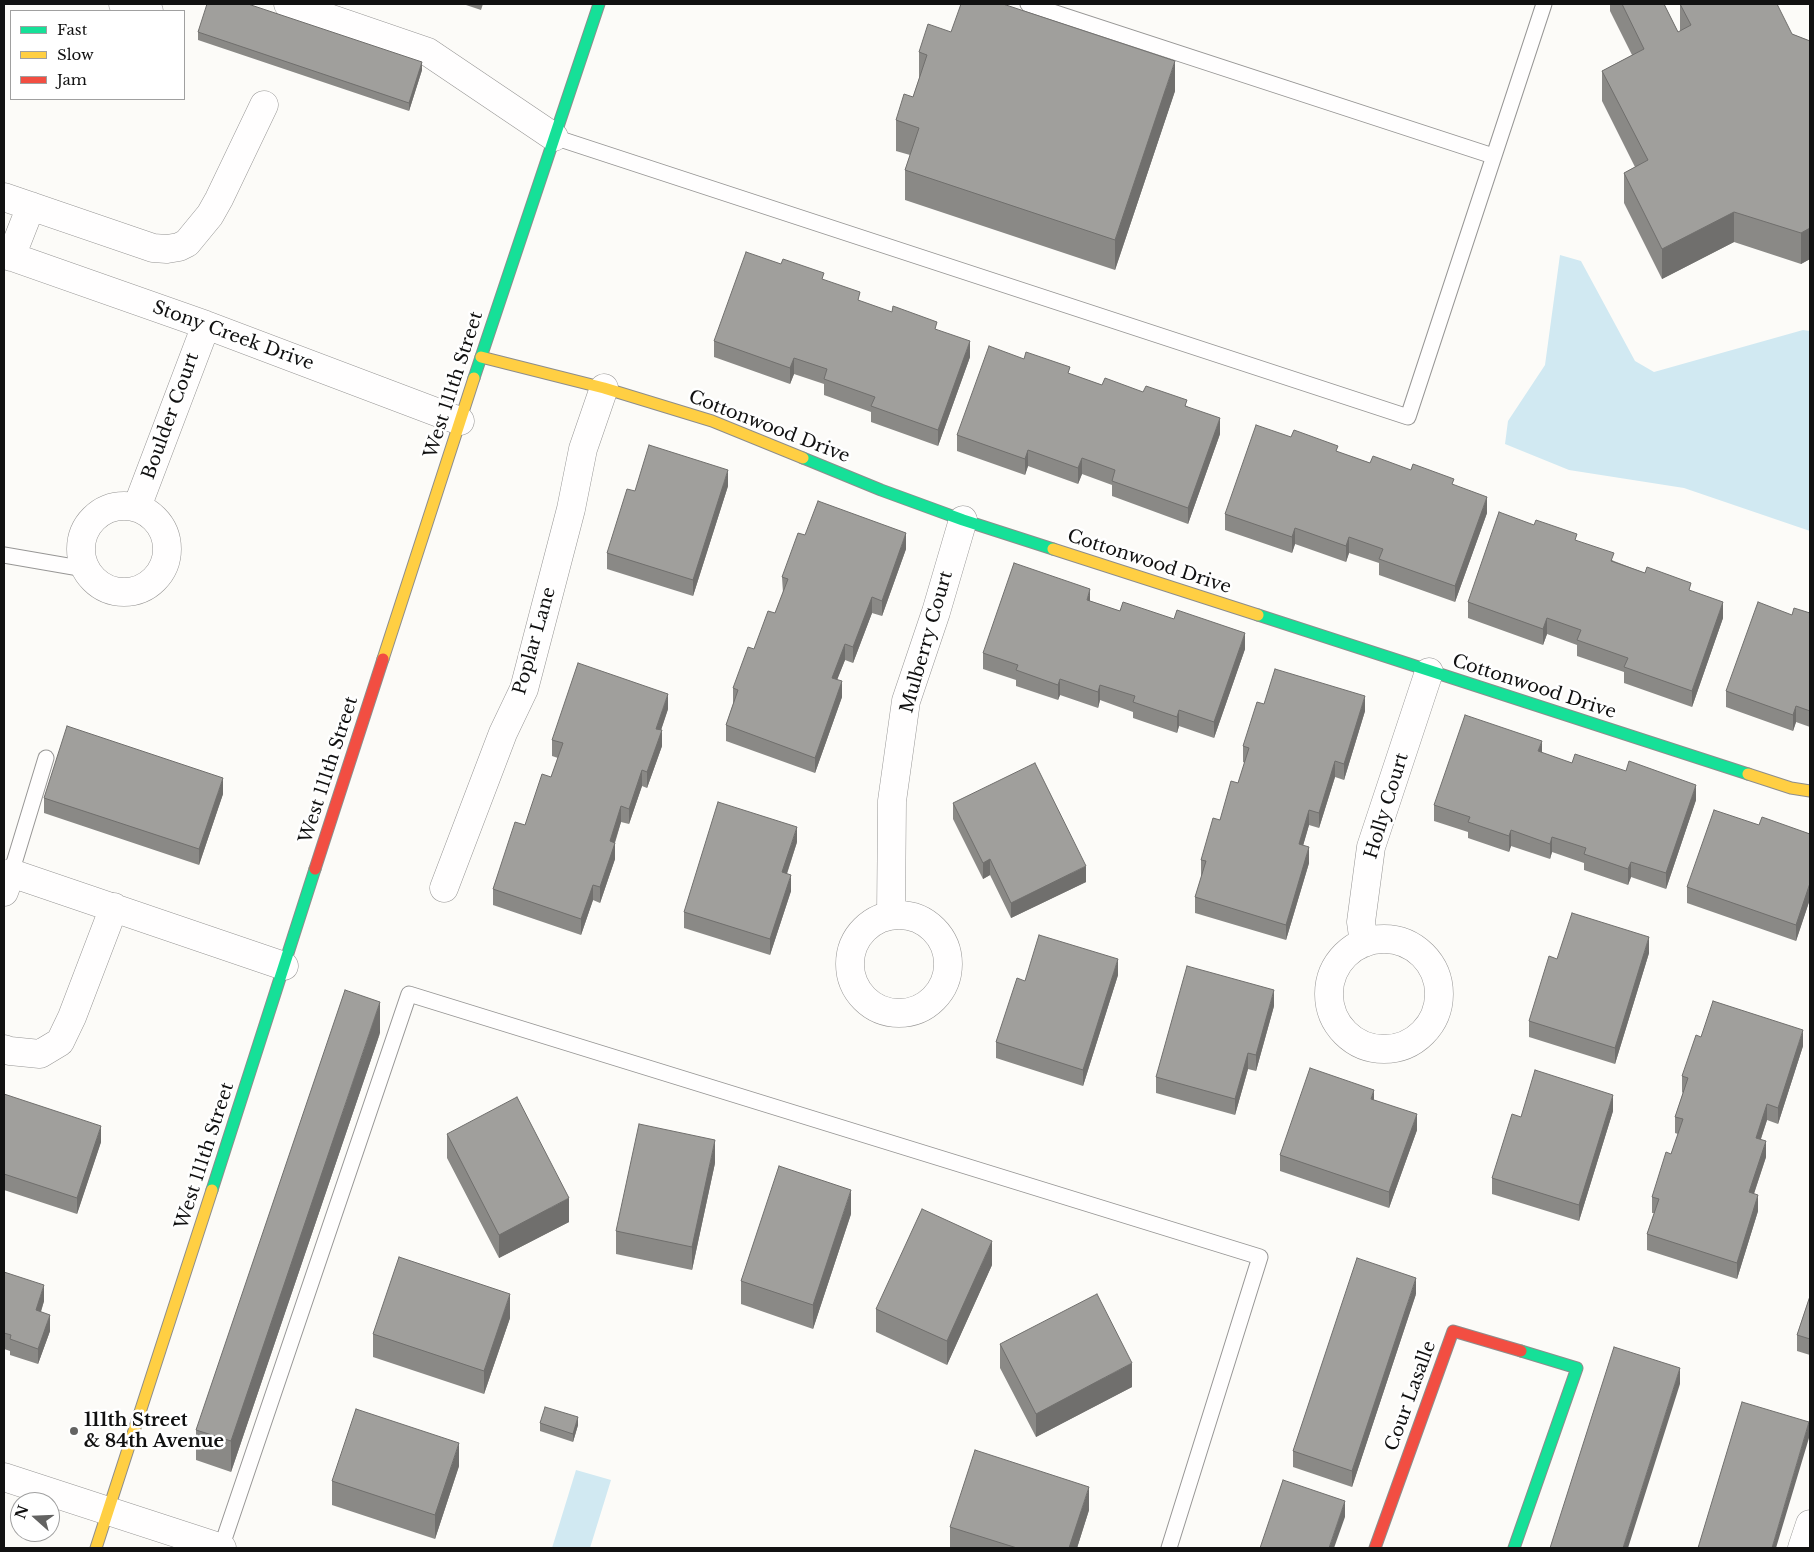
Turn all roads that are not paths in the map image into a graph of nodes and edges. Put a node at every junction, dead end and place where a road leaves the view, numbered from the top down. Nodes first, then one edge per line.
1 (123, 4) edge
2 (288, 4) edge
3 (599, 4) edge
4 (1028, 4) edge
5 (1544, 4) edge
6 (145, 10) edge
7 (264, 105) dead end
8 (554, 137) junction
9 (1494, 156) junction
10 (4, 197) edge
11 (31, 206) junction
12 (8, 256) edge
13 (206, 325) junction
14 (481, 357) junction
15 (604, 388) junction
16 (460, 421) junction
17 (137, 507) junction
18 (963, 520) junction
19 (4, 555) edge
20 (85, 569) junction
21 (1429, 672) junction
22 (46, 758) dead end
23 (1810, 792) edge
24 (7, 883) edge
25 (444, 888) dead end
26 (114, 907) junction
27 (891, 915) dead end
28 (1364, 943) dead end
29 (284, 966) junction
30 (4, 1049) edge
31 (4, 1477) edge
32 (109, 1510) junction
33 (1810, 1524) edge
34 (96, 1548) edge
35 (222, 1548) edge
36 (1170, 1548) edge
37 (1375, 1548) edge
38 (1514, 1548) edge
39 (1802, 1548) edge

1 - 6 street
2 - 8 street
3 - 8 street, West 111th Street
4 - 9 lane
5 - 9 lane
7 - 11 street
8 - 9 lane
8 - 14 street, West 111th Street
10 - 11 street
11 - 12 street
12 - 13 street, Stony Creek Drive
13 - 16 street, Stony Creek Drive
13 - 17 street, Boulder Court
14 - 15 street, Cottonwood Drive
14 - 16 street, West 111th Street
15 - 18 street, Cottonwood Drive
15 - 25 street, Poplar Lane
16 - 29 street, West 111th Street
17 - 20 street
17 - 20 street
18 - 21 street, Cottonwood Drive
18 - 27 street, Mulberry Court
19 - 20 lane
21 - 23 street, Cottonwood Drive
21 - 28 street, Holly Court
22 - 24 lane
24 - 26 street
26 - 29 street
26 - 30 street
29 - 32 street, West 111th Street
31 - 32 street
32 - 34 street, West 111th Street
32 - 35 street
33 - 39 street
35 - 36 lane
37 - 38 street, Cour Lasalle

